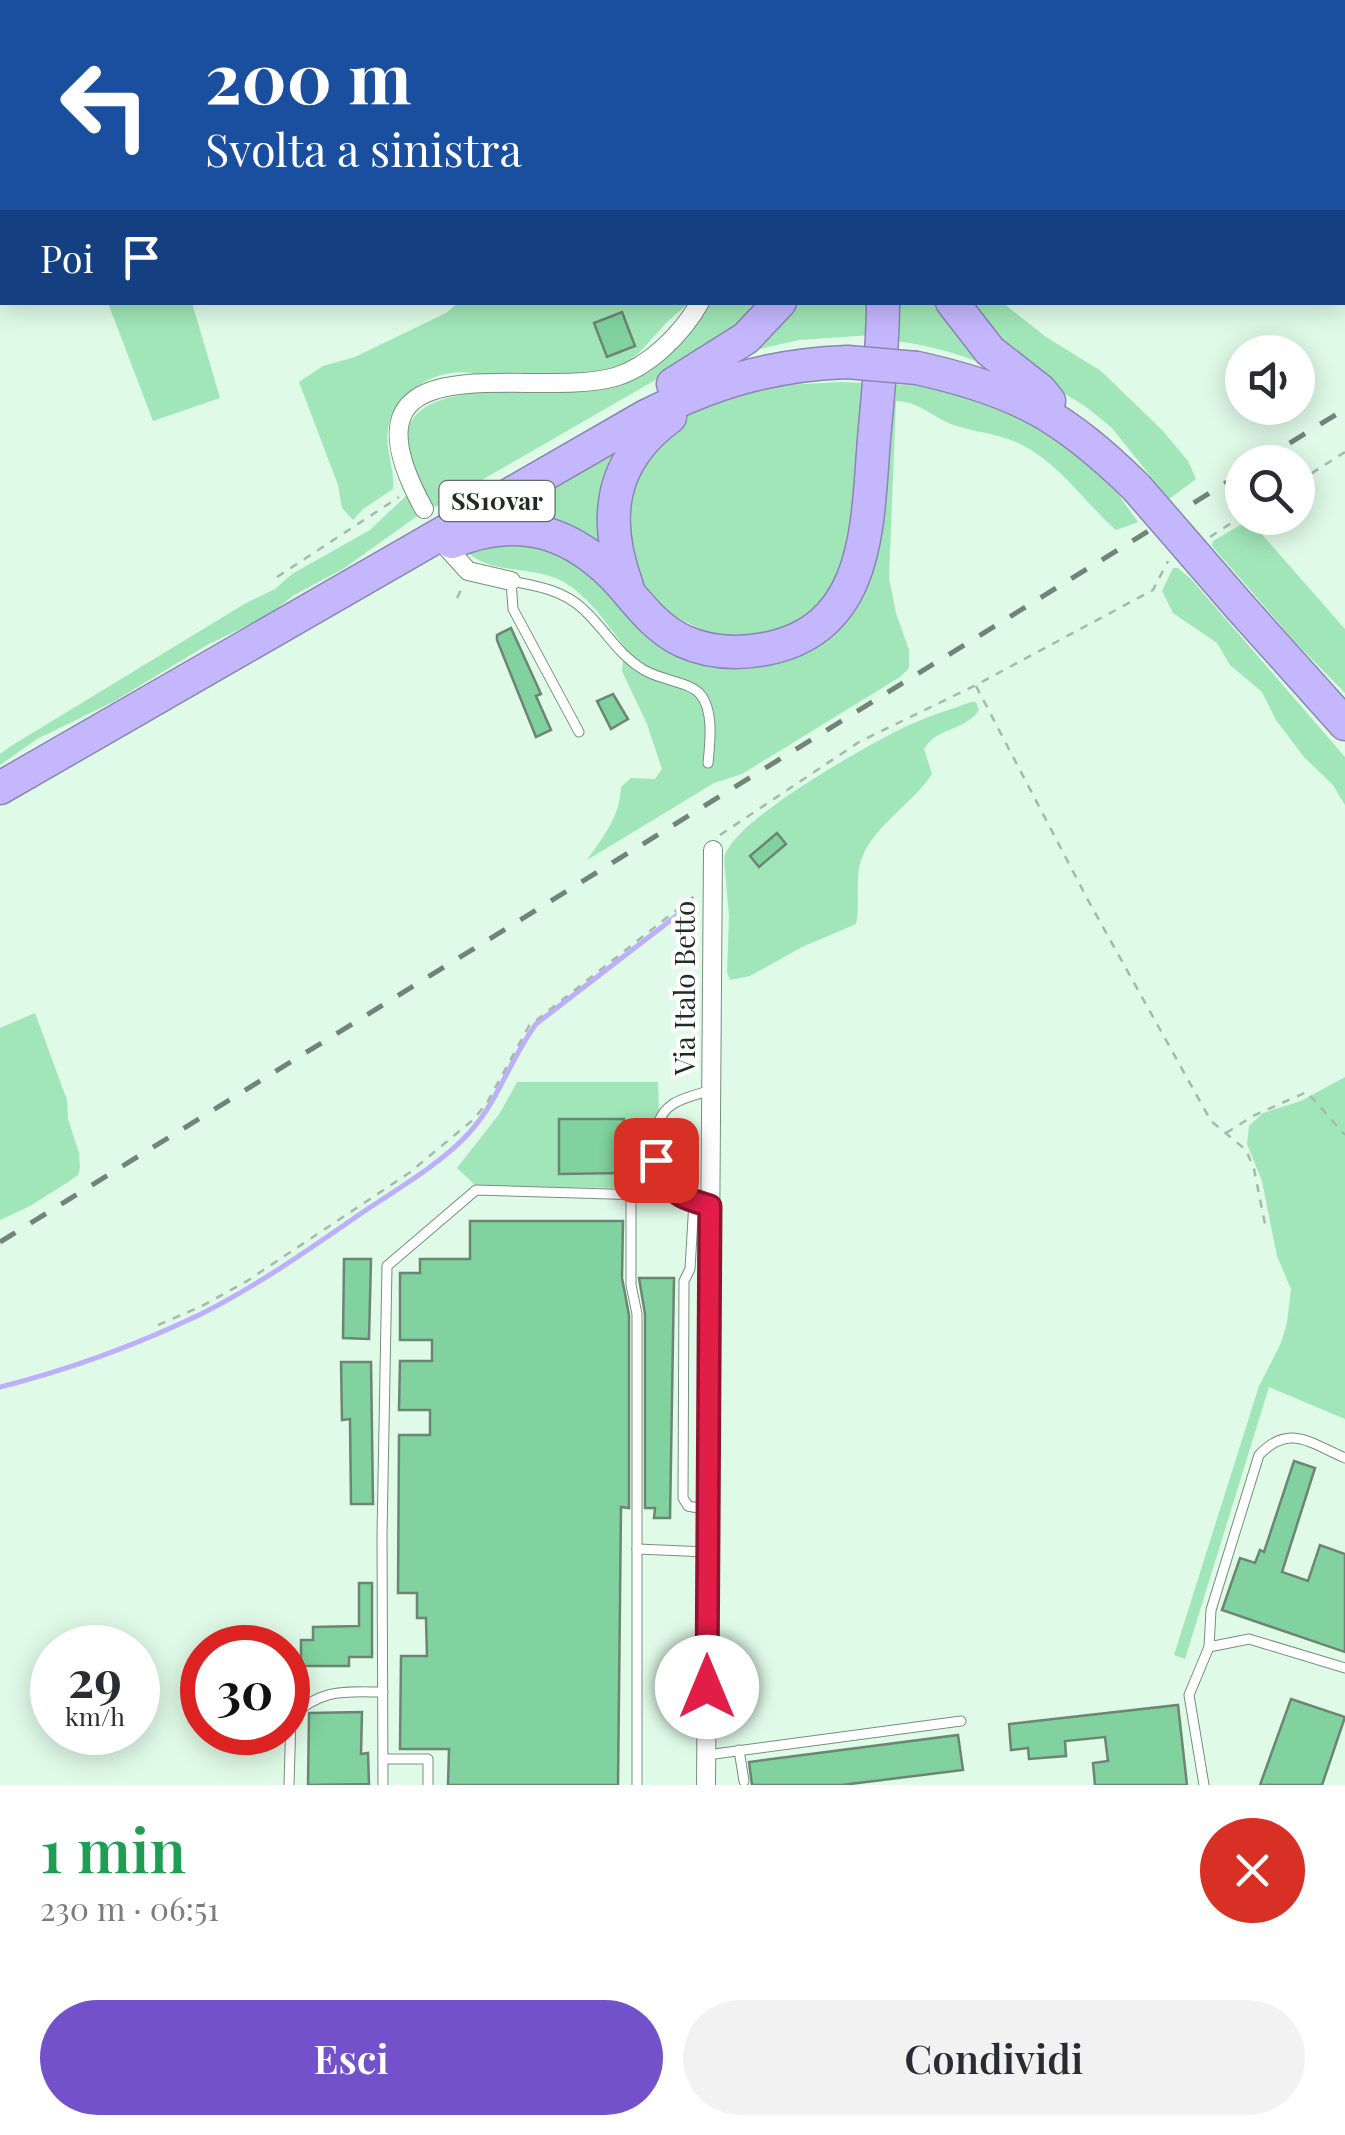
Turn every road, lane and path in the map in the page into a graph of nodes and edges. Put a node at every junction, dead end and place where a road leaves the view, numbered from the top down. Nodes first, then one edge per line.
1 (698, 305) edge
2 (778, 305) edge
3 (883, 305) edge
4 (954, 305) edge
5 (778, 367) junction
6 (1052, 416) junction
7 (607, 438) junction
8 (1345, 452) edge
9 (1315, 471) edge
10 (412, 488) junction
11 (424, 509) dead end
12 (1225, 527) edge
13 (1202, 541) dead end
14 (448, 549) dead end
15 (1174, 556) dead end
16 (388, 565) junction
17 (277, 577) dead end
18 (511, 582) junction
19 (630, 595) junction
20 (976, 686) junction
21 (1345, 724) edge
22 (579, 732) dead end
23 (708, 763) dead end
24 (0, 788) edge
25 (713, 850) joint
26 (713, 889) junction
27 (712, 1090) junction
28 (1226, 1133) junction
29 (1345, 1135) edge
30 (631, 1194) junction
31 (678, 1196) junction
32 (702, 1203) junction
33 (1265, 1224) dead end
34 (158, 1325) dead end
35 (1345, 1458) edge
36 (708, 1510) junction
37 (637, 1549) junction
38 (708, 1552) junction
39 (1210, 1647) junction
40 (1345, 1668) edge
41 (383, 1692) junction
42 (961, 1721) dead end
43 (739, 1750) junction
44 (706, 1755) junction
45 (383, 1759) junction
46 (744, 1781) dead end
47 (290, 1785) edge
48 (383, 1785) edge
49 (428, 1785) edge
50 (637, 1785) edge
51 (706, 1785) edge
52 (1204, 1785) edge

1 - 10 street
2 - 7 highway
3 - 19 highway
4 - 6 highway
5 - 6 highway, SS10var, bridge
5 - 7 highway, SS10var
5 - 19 highway
6 - 21 highway, SS10var, bridge
7 - 16 highway, SS10var
8 - 9 path
10 - 11 street
10 - 17 path
12 - 13 path
14 - 18 street
15 - 20 path
16 - 19 highway
16 - 24 highway, SS10var
18 - 22 lane
18 - 23 lane
20 - 25 path
20 - 28 path
25 - 26 street, Via Italo Betto
26 - 27 street, Via Italo Betto
26 - 34 path
27 - 31 lane
27 - 32 street, Via Italo Betto
28 - 29 path
28 - 33 path
30 - 31 lane
30 - 37 lane
30 - 41 lane
31 - 32 lane
32 - 36 street, Via Italo Betto
32 - 36 lane
35 - 39 lane
36 - 38 street, Via Italo Betto
37 - 38 lane
37 - 50 lane
38 - 44 street, Via Italo Betto
39 - 40 lane
39 - 52 lane
41 - 45 lane
41 - 47 lane
42 - 43 lane
43 - 44 lane
43 - 46 lane
44 - 51 street, Via Italo Betto
45 - 48 lane
45 - 49 lane

